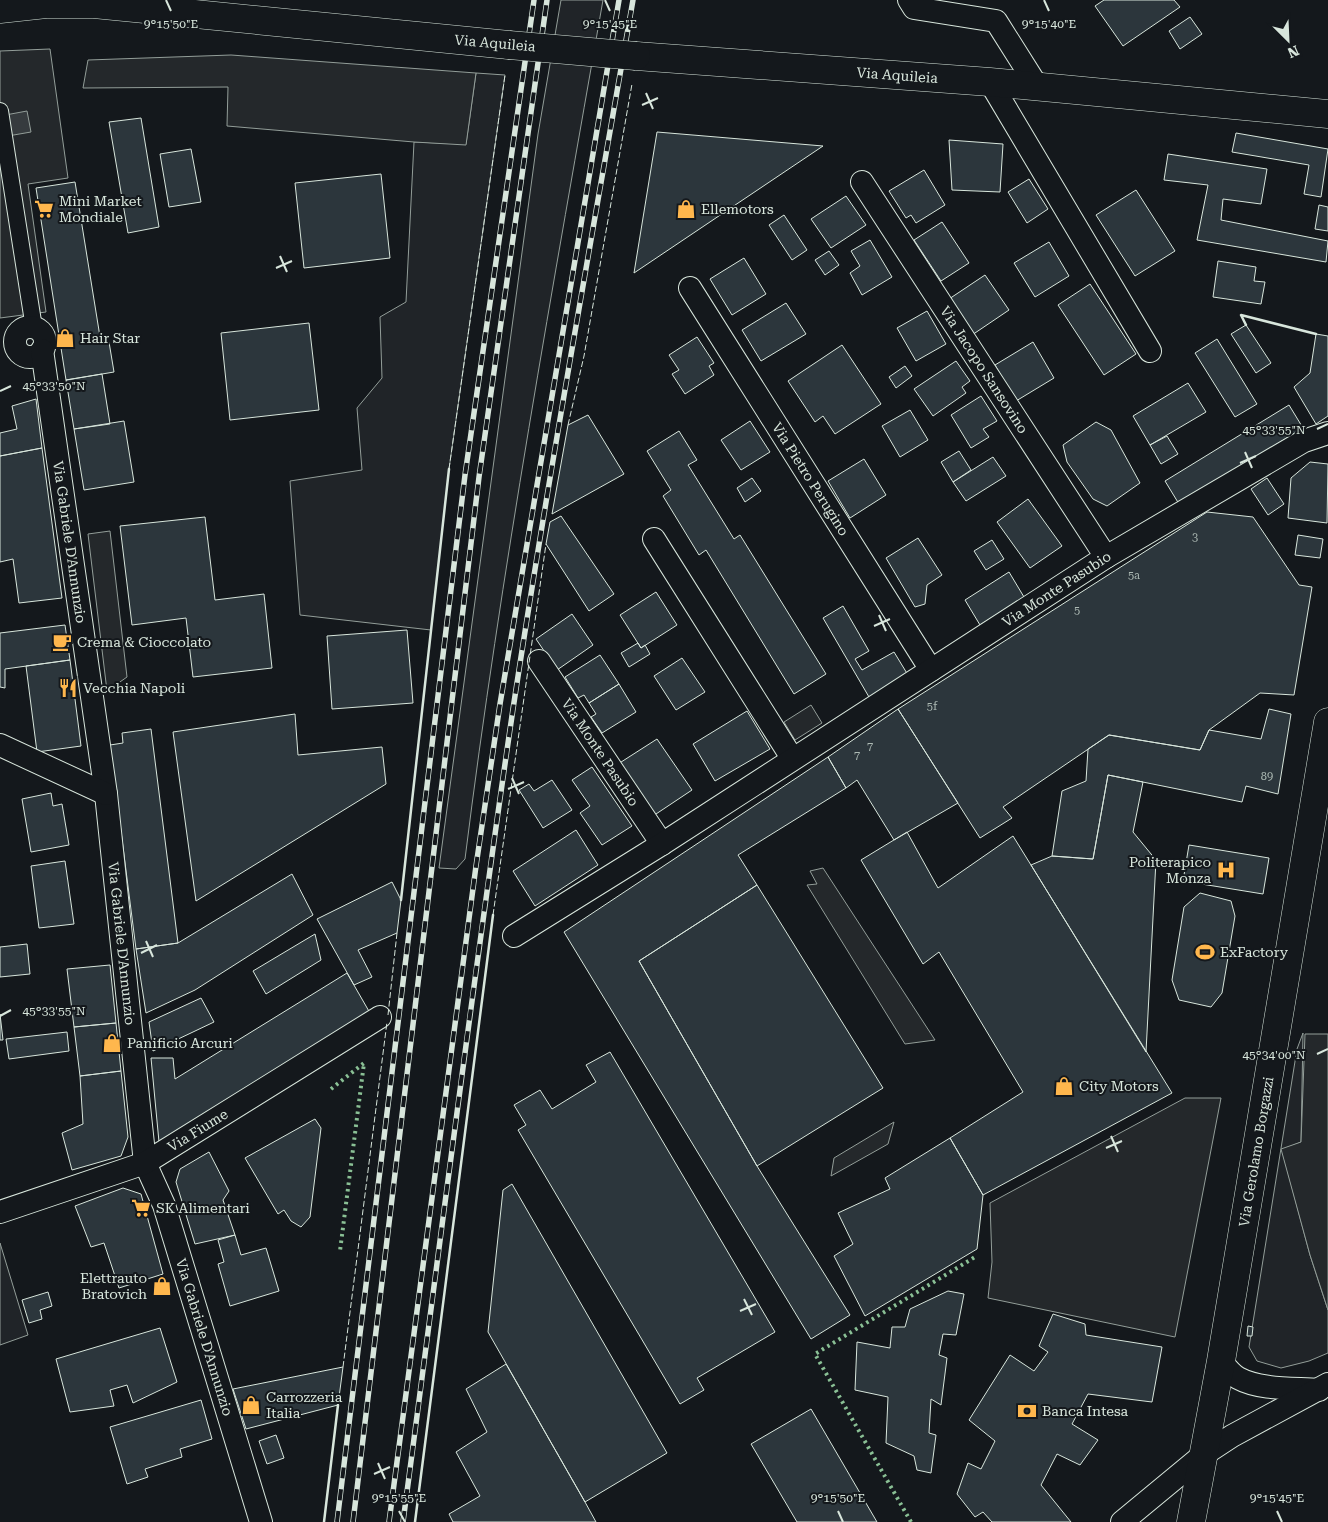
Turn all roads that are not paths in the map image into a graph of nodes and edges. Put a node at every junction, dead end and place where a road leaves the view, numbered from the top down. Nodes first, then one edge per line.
1 (909, 0) edge
2 (47, 2) edge
3 (0, 9) edge
4 (990, 82) junction
5 (1037, 86) junction
6 (0, 111) edge
7 (1328, 114) edge
8 (862, 182) dead end
9 (690, 288) dead end
10 (34, 328) joint
11 (1150, 351) dead end
12 (1328, 433) edge
13 (654, 539) dead end
14 (1106, 556) junction
15 (540, 661) dead end
16 (931, 670) junction
17 (1328, 722) edge
18 (0, 745) edge
19 (792, 758) junction
20 (106, 794) junction
21 (662, 844) junction
22 (514, 936) dead end
23 (380, 1018) dead end
24 (145, 1164) junction
25 (0, 1212) edge
26 (1221, 1361) junction
27 (1324, 1387) edge
28 (1203, 1455) junction
29 (261, 1522) edge
30 (1122, 1522) edge
31 (1192, 1522) edge

1 - 5 street
2 - 3 street, Via Aquileia
2 - 4 street, Via Aquileia, bridge
4 - 5 street, Via Aquileia
4 - 11 street
5 - 7 street, Via Aquileia
6 - 10 street, Via Gabriele D'Annunzio
8 - 14 street, Via Jacopo Sansovino
9 - 16 street, Via Pietro Perugino
10 - 20 street, Via Gabriele D'Annunzio
12 - 14 street, Via Monte Pasubio
13 - 19 street
14 - 16 street, Via Monte Pasubio
15 - 21 street, Via Monte Pasubio
16 - 19 street, Via Monte Pasubio
17 - 26 street, Via Gerolamo Borgazzi
18 - 20 street
19 - 21 street, Via Monte Pasubio
20 - 24 street, Via Gabriele D'Annunzio
21 - 22 street, Via Monte Pasubio
23 - 24 street, Via Fiume
24 - 25 street, Via Fiume
24 - 29 street, Via Gabriele D'Annunzio
26 - 27 street
26 - 28 street, Via Gerolamo Borgazzi
27 - 28 street
28 - 30 street
28 - 31 street, Via Gerolamo Borgazzi

